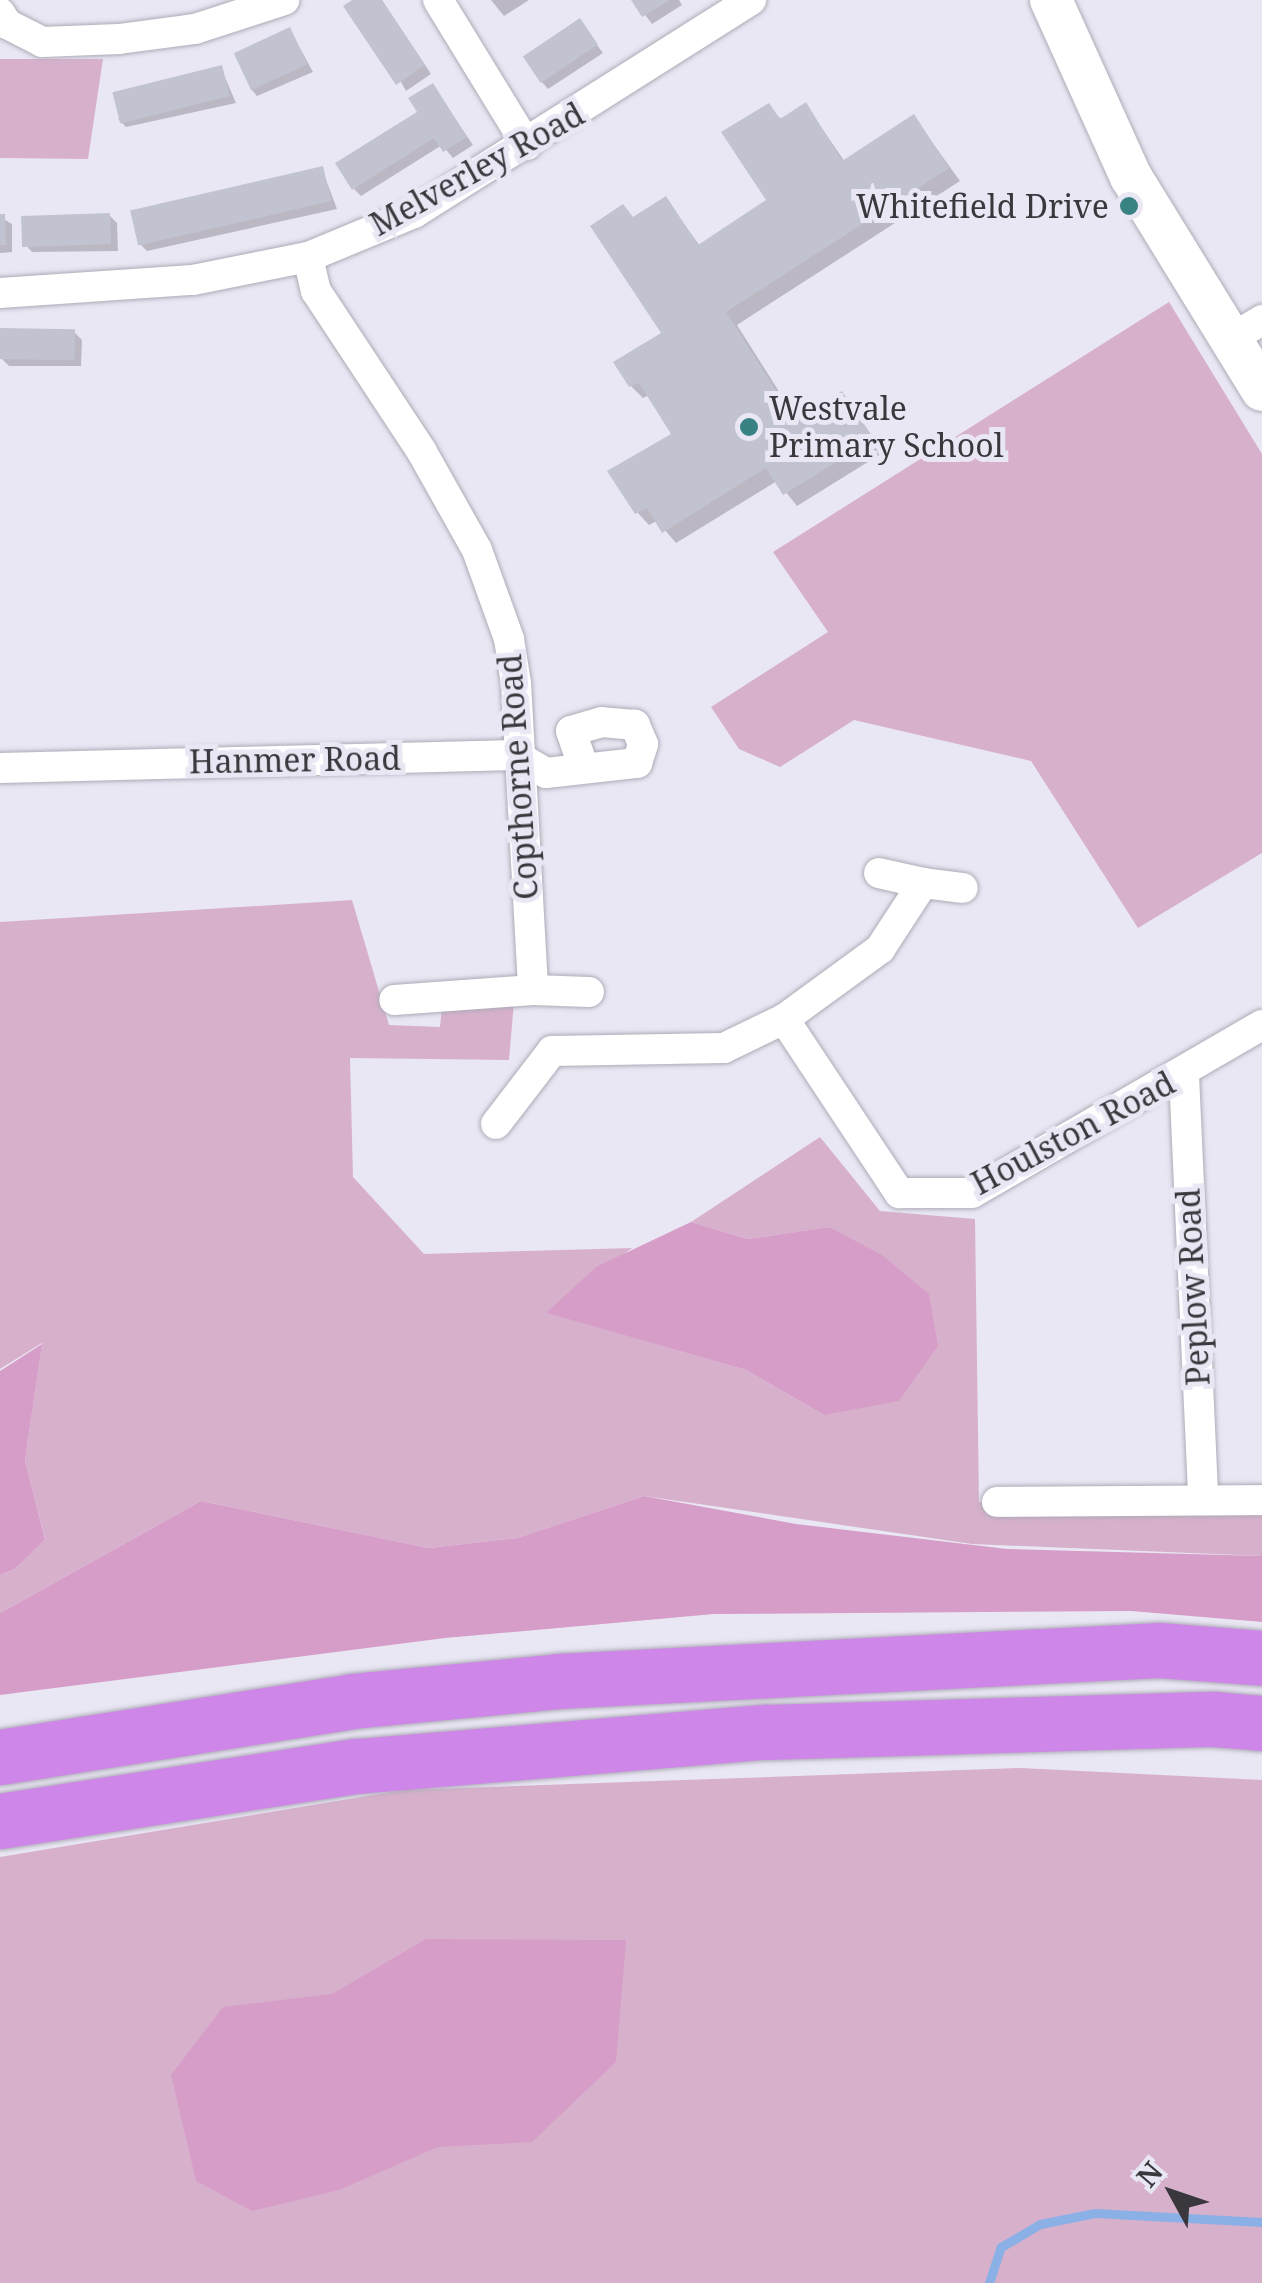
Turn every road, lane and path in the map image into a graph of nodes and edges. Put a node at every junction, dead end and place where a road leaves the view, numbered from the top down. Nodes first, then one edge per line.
1 (284, 0) edge
2 (438, 0) edge
3 (1052, 0) edge
4 (739, 3) edge
5 (0, 13) edge
6 (527, 145) junction
7 (308, 257) junction
8 (0, 294) edge
9 (1246, 330) edge
10 (1262, 390) edge
11 (516, 755) junction
12 (583, 764) dead end
13 (0, 768) edge
14 (880, 873) dead end
15 (923, 884) junction
16 (963, 888) dead end
17 (534, 990) junction
18 (589, 992) dead end
19 (394, 1000) dead end
20 (784, 1019) junction
21 (1262, 1025) edge
22 (1184, 1075) junction
23 (496, 1124) dead end
24 (1203, 1499) junction
25 (1262, 1500) edge
26 (997, 1502) dead end
27 (1262, 1658) edge
28 (1262, 1723) edge
29 (0, 1757) edge
30 (0, 1821) edge

1 - 5 street
2 - 6 street
3 - 9 main road
4 - 6 street, Melverley Road
6 - 7 street, Melverley Road
7 - 8 street, Melverley Road
7 - 11 street, Copthorne Road
9 - 10 main road
11 - 12 street, Hanmer Road
11 - 13 street, Hanmer Road
11 - 17 street, Copthorne Road
14 - 15 street
15 - 16 street
15 - 20 street
17 - 18 street
17 - 19 street
20 - 22 street, Houlston Road
20 - 23 street
21 - 22 street, Houlston Road
22 - 24 street, Peplow Road
24 - 25 street
24 - 26 street
27 - 29 highway
28 - 30 highway

